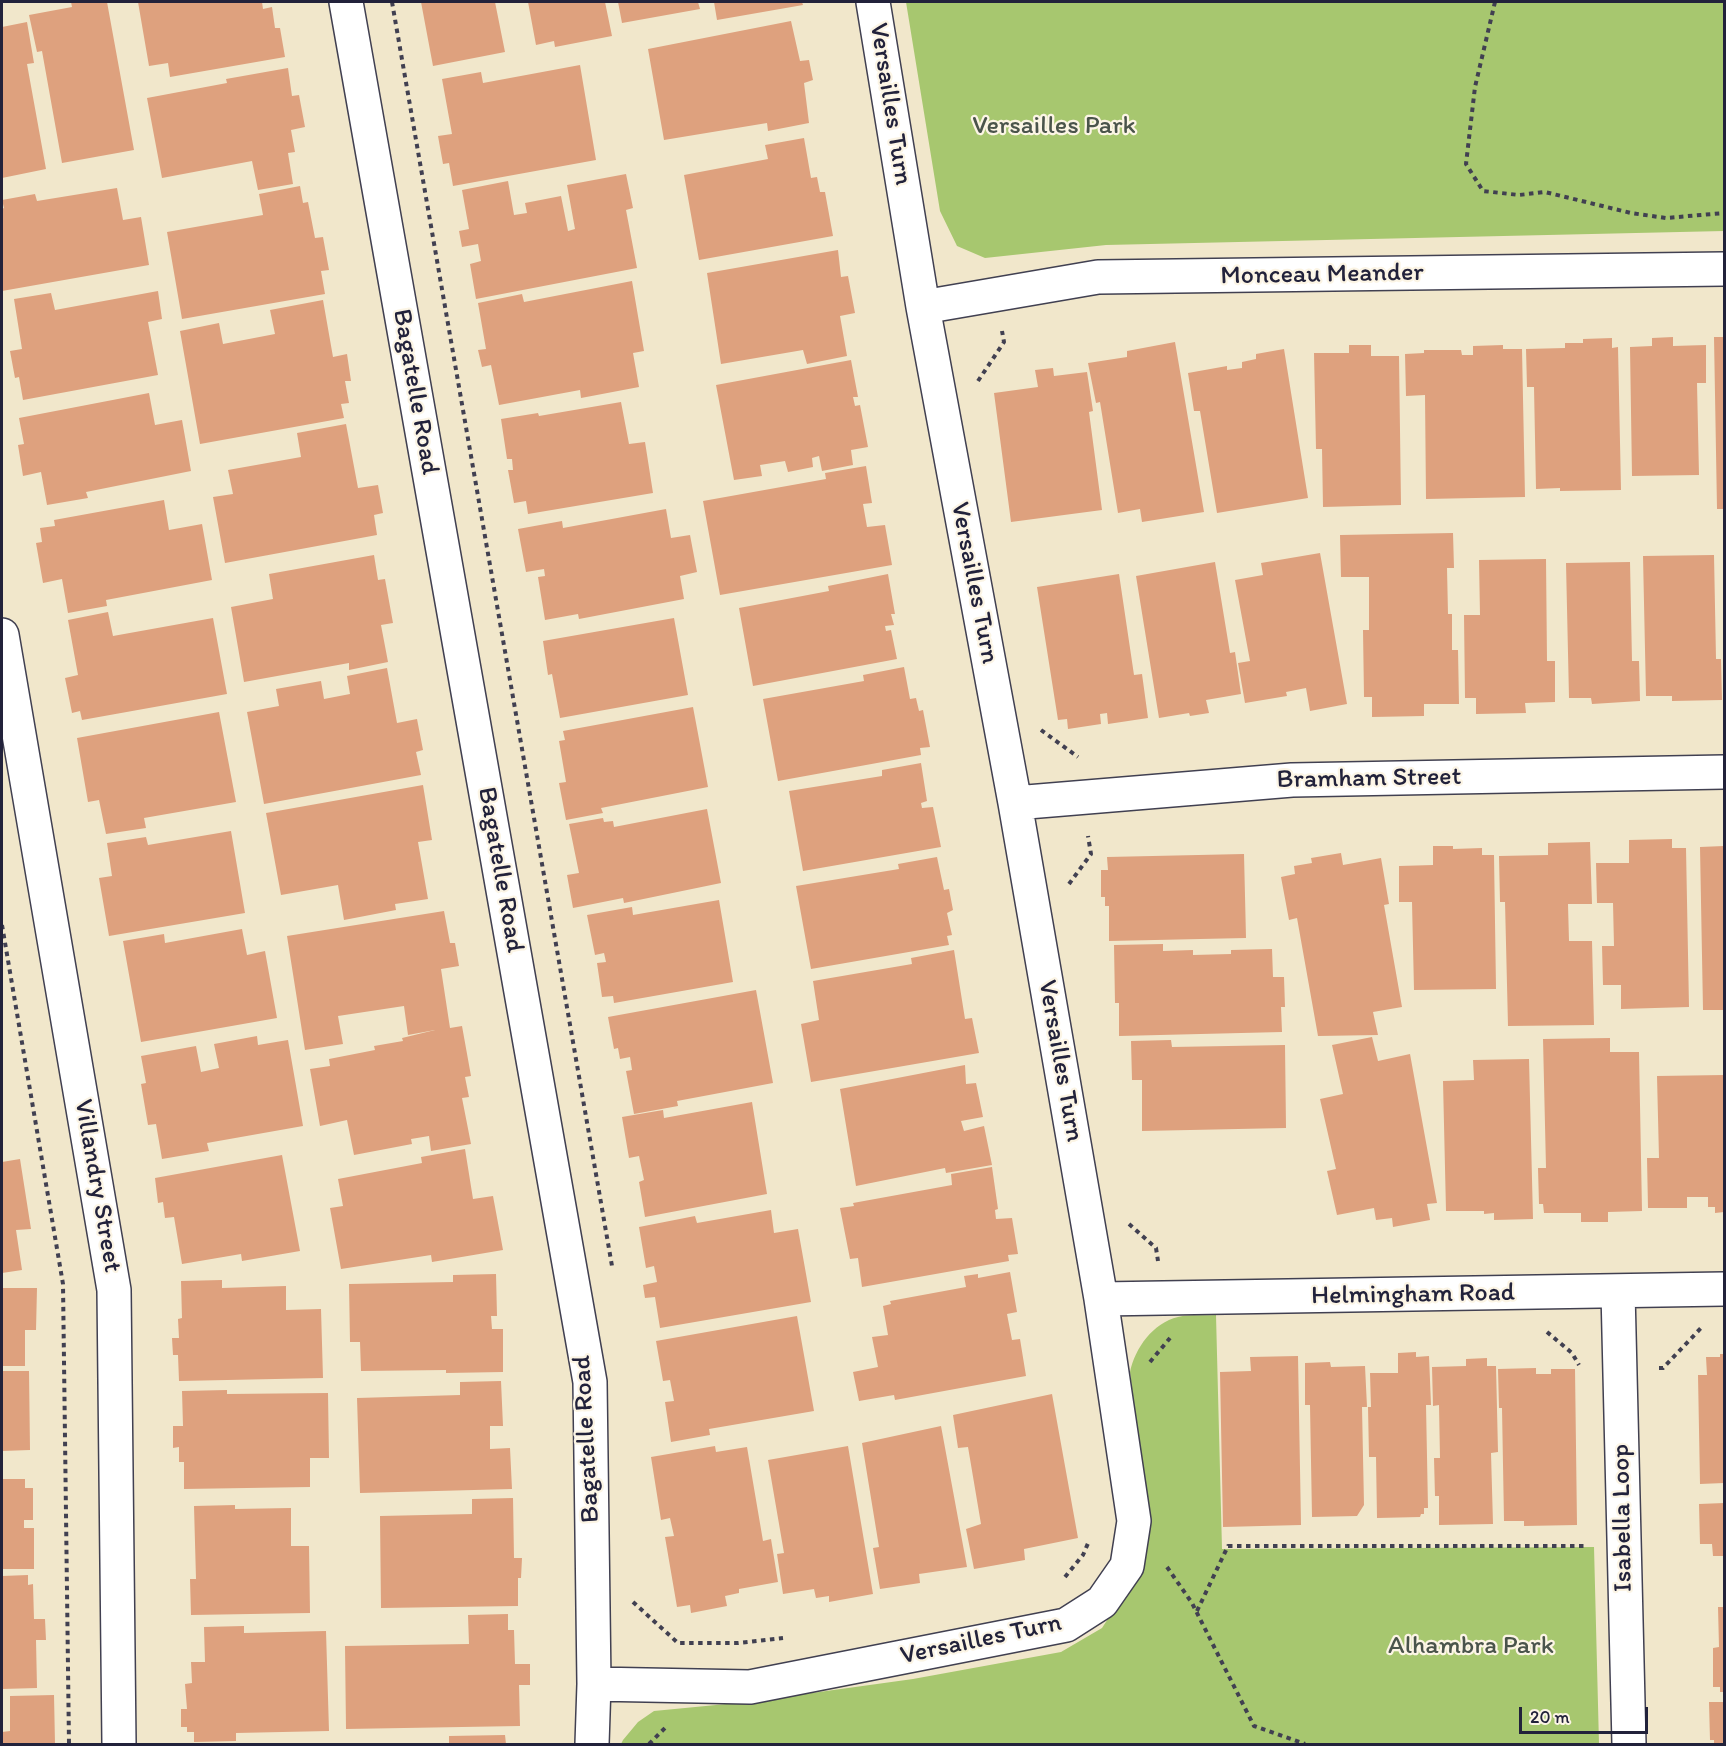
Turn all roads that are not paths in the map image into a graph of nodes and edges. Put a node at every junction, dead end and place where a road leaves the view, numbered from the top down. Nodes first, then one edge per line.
1 (346, 2) edge
2 (873, 2) edge
3 (1725, 269) edge
4 (923, 307) junction
5 (2, 635) edge
6 (1725, 772) edge
7 (1015, 803) junction
8 (1725, 1289) edge
9 (1618, 1292) junction
10 (1101, 1299) junction
11 (594, 1684) junction
12 (119, 1744) edge
13 (592, 1744) edge
14 (1629, 1744) edge

1 - 11 street, Bagatelle Road
2 - 4 street, Versailles Turn
3 - 4 street, Monceau Meander
4 - 7 street, Versailles Turn
5 - 12 street, Villandry Street
6 - 7 street, Bramham Street
7 - 10 street, Versailles Turn
8 - 9 street, Helmingham Road
9 - 10 street, Helmingham Road
9 - 14 street, Isabella Loop
10 - 11 street, Versailles Turn
11 - 13 street, Bagatelle Road

